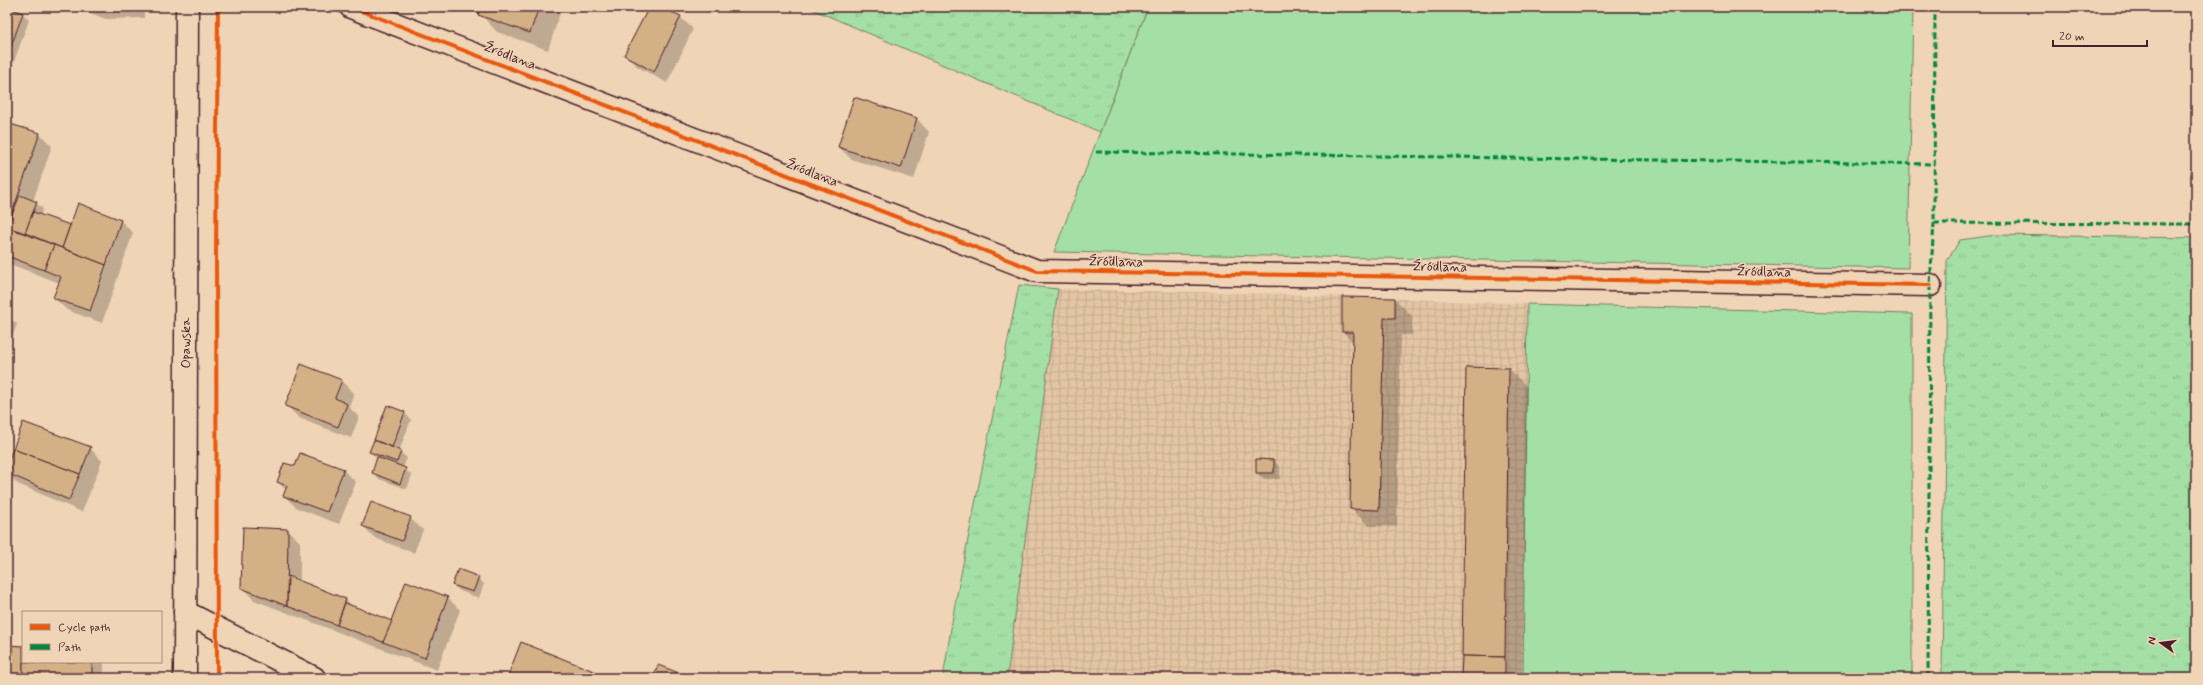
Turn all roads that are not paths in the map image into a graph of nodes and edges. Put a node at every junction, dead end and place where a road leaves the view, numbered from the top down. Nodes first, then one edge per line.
1 (188, 7) edge
2 (351, 7) edge
3 (1930, 285) dead end
4 (185, 612) junction
5 (185, 678) edge
6 (314, 678) edge

1 - 4 street, Opawska
2 - 3 street, Źródlana
4 - 5 street, Opawska
4 - 6 street

